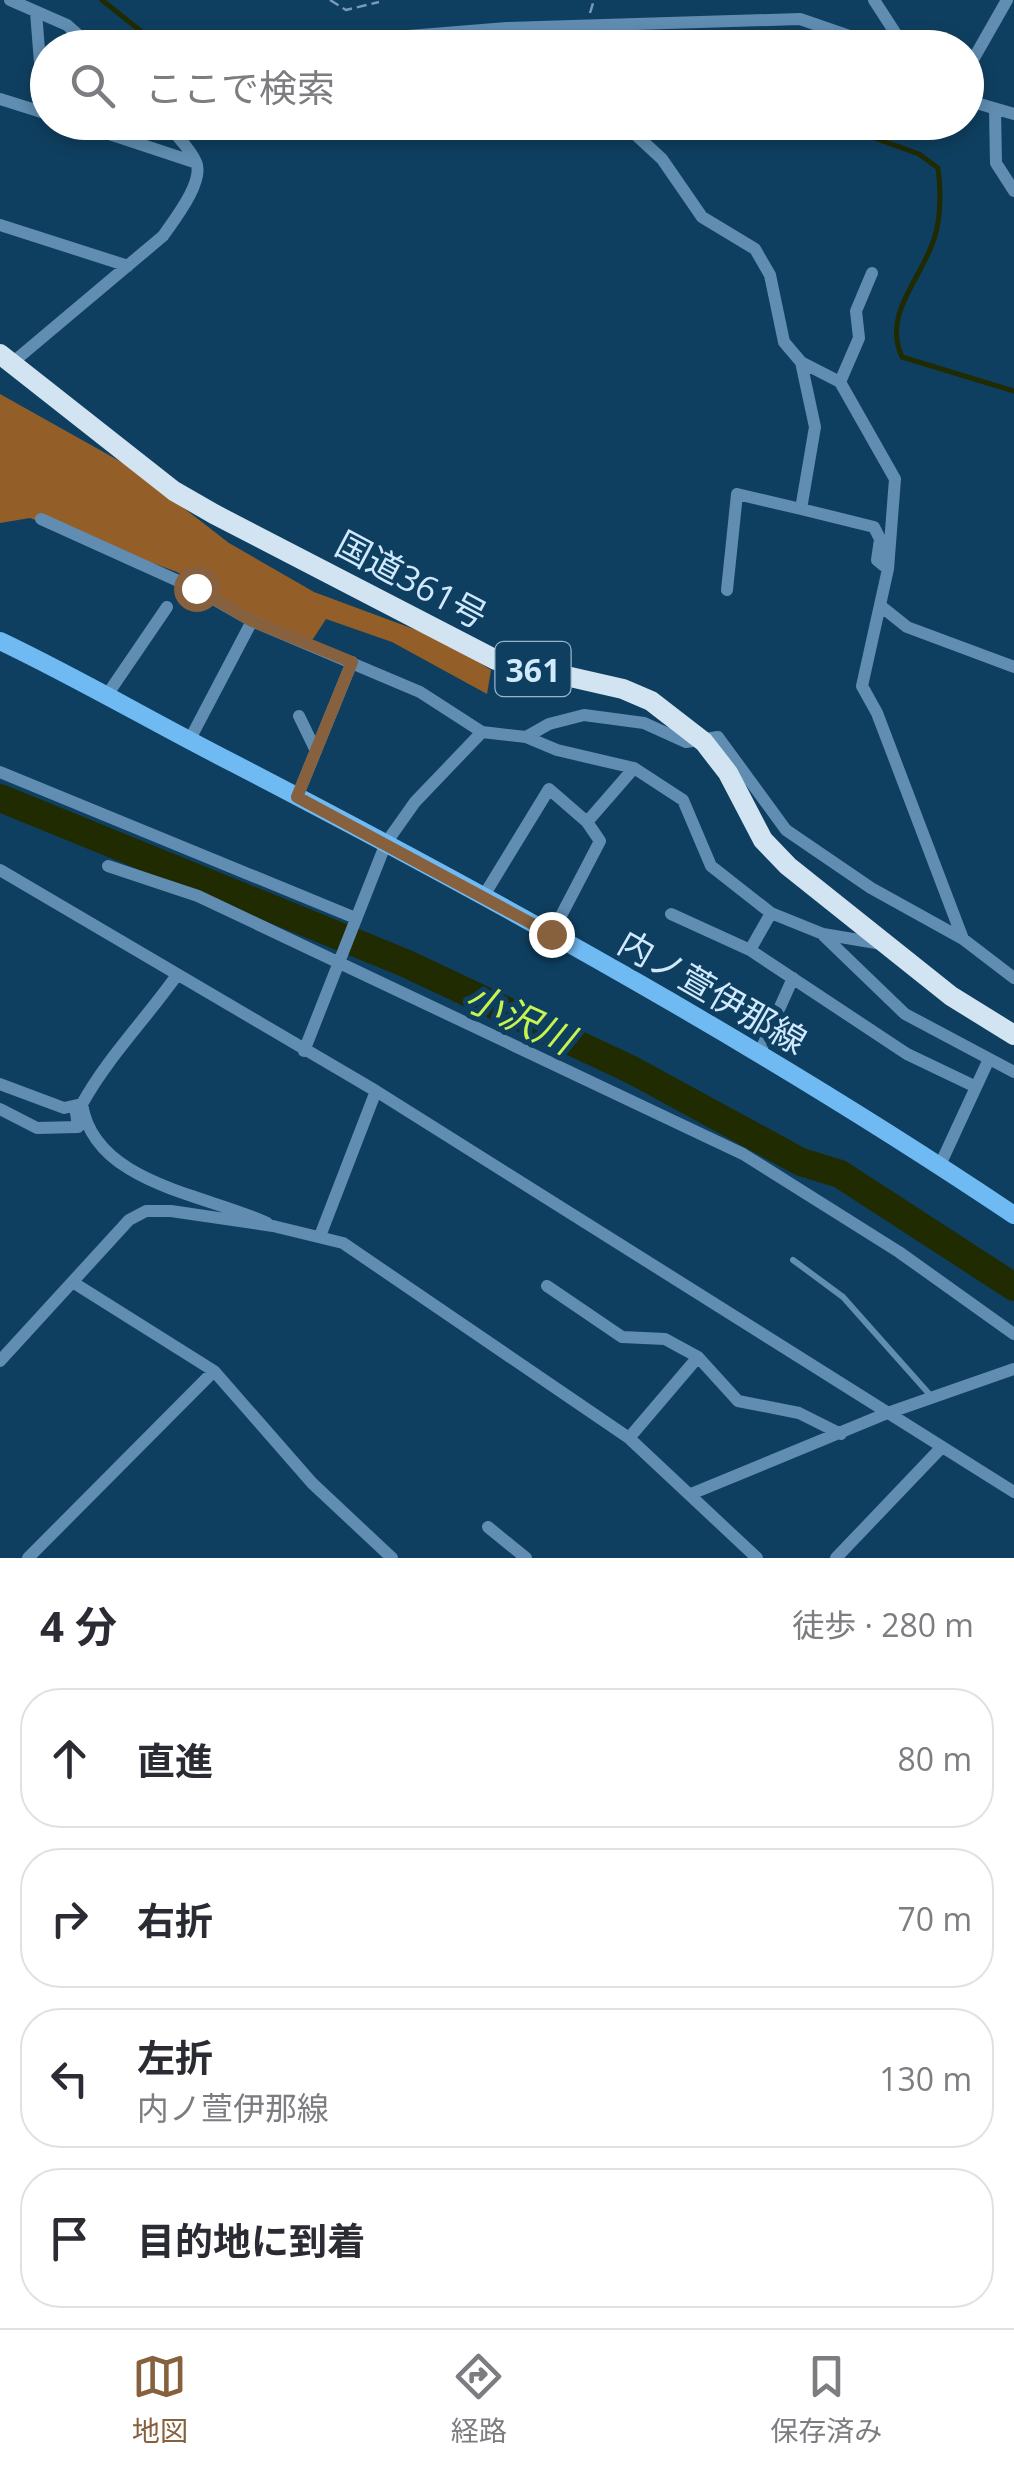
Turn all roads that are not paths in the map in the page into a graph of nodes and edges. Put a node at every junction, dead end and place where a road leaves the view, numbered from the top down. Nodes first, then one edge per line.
1 (10, 0) edge
2 (874, 0) edge
3 (1007, 0) edge
4 (36, 12) junction
5 (507, 28) joint
6 (38, 30) edge
7 (73, 30) edge
8 (482, 30) edge
9 (832, 30) edge
10 (893, 30) edge
11 (984, 40) edge
12 (0, 99) edge
13 (984, 106) edge
14 (30, 109) edge
15 (994, 110) junction
16 (1014, 114) edge
17 (127, 140) edge
18 (180, 140) edge
19 (641, 140) edge
20 (197, 163) junction
21 (1014, 191) edge
22 (0, 225) edge
23 (128, 266) junction
24 (872, 274) dead end
25 (6, 359) edge
26 (802, 362) junction
27 (840, 382) junction
28 (801, 509) junction
29 (40, 519) dead end
30 (888, 569) junction
31 (727, 590) dead end
32 (166, 607) dead end
33 (882, 607) junction
34 (252, 621) junction
35 (0, 641) edge
36 (352, 662) junction
37 (1014, 668) edge
38 (106, 695) junction
39 (299, 716) dead end
40 (482, 732) junction
41 (526, 737) junction
42 (190, 741) junction
43 (704, 742) junction
44 (316, 750) junction
45 (634, 768) junction
46 (0, 772) edge
47 (297, 797) junction
48 (588, 822) junction
49 (386, 843) junction
50 (108, 866) dead end
51 (0, 870) edge
52 (483, 897) junction
53 (671, 914) dead end
54 (771, 914) junction
55 (353, 919) junction
56 (551, 934) junction
57 (822, 934) junction
58 (964, 939) junction
59 (888, 945) junction
60 (750, 950) junction
61 (336, 964) junction
62 (176, 975) junction
63 (794, 978) junction
64 (1014, 978) edge
65 (1014, 1035) edge
66 (304, 1051) junction
67 (759, 1054) junction
68 (989, 1059) junction
69 (1014, 1072) edge
70 (0, 1084) edge
71 (974, 1086) junction
72 (376, 1091) junction
73 (79, 1105) junction
74 (0, 1108) edge
75 (940, 1165) junction
76 (1014, 1215) edge
77 (274, 1226) junction
78 (320, 1236) junction
79 (793, 1260) dead end
80 (74, 1283) junction
81 (547, 1286) dead end
82 (1014, 1334) edge
83 (698, 1358) junction
84 (0, 1362) edge
85 (1014, 1368) edge
86 (214, 1371) junction
87 (932, 1397) junction
88 (885, 1414) junction
89 (841, 1434) junction
90 (629, 1438) junction
91 (940, 1449) junction
92 (1014, 1492) edge
93 (690, 1494) junction
94 (488, 1527) dead end
95 (28, 1558) edge
96 (392, 1558) edge
97 (526, 1558) edge
98 (757, 1558) edge
99 (836, 1558) edge

1 - 4 street
2 - 10 street
3 - 11 street
4 - 6 street
4 - 7 street
5 - 8 street
5 - 9 street
12 - 14 street
13 - 15 street
15 - 16 street
15 - 21 street
17 - 20 street
18 - 20 street
19 - 26 street
20 - 23 street
22 - 23 street
23 - 25 street
24 - 27 street
25 - 43 highway, 国道361号 / 361
26 - 27 street
26 - 28 street
27 - 30 street
28 - 30 street
28 - 31 street
29 - 34 street
30 - 33 street
32 - 38 street
33 - 37 street
33 - 58 street
34 - 36 street
34 - 42 street
35 - 38 main road, 内ノ萱伊那線
36 - 40 street
36 - 44 street
38 - 42 main road, 内ノ萱伊那線
39 - 44 street
40 - 41 street
40 - 49 street
41 - 43 street
41 - 45 street
42 - 47 main road, 内ノ萱伊那線
43 - 58 street
43 - 59 highway, 国道361号 / 361
44 - 47 street
45 - 48 street
45 - 54 street
46 - 55 street
47 - 49 main road, 内ノ萱伊那線
48 - 52 street
48 - 56 street
49 - 52 main road, 内ノ萱伊那線
49 - 55 street
50 - 61 street
51 - 62 street
52 - 56 main road, 内ノ萱伊那線
53 - 60 street
54 - 57 street
54 - 60 street
55 - 61 street
56 - 67 main road, 内ノ萱伊那線
57 - 59 street
57 - 68 street
58 - 64 street
59 - 65 highway, 国道361号 / 361
60 - 63 street
61 - 66 street
61 - 82 street
62 - 66 street
62 - 73 street
63 - 67 street
63 - 71 street
66 - 72 street
67 - 75 main road, 内ノ萱伊那線
68 - 69 street
68 - 71 street
70 - 73 street
71 - 75 street
72 - 78 street
72 - 88 street
73 - 74 street
73 - 77 street
75 - 76 main road, 内ノ萱伊那線
77 - 78 street
77 - 80 street
78 - 90 street
79 - 87 lane
80 - 84 street
80 - 86 street
81 - 83 street
83 - 89 street
83 - 90 street
85 - 87 street
86 - 95 street
86 - 96 street
87 - 88 street
88 - 89 street
88 - 91 street
89 - 93 street
90 - 93 street
91 - 92 street
91 - 99 street
93 - 98 street
94 - 97 street

